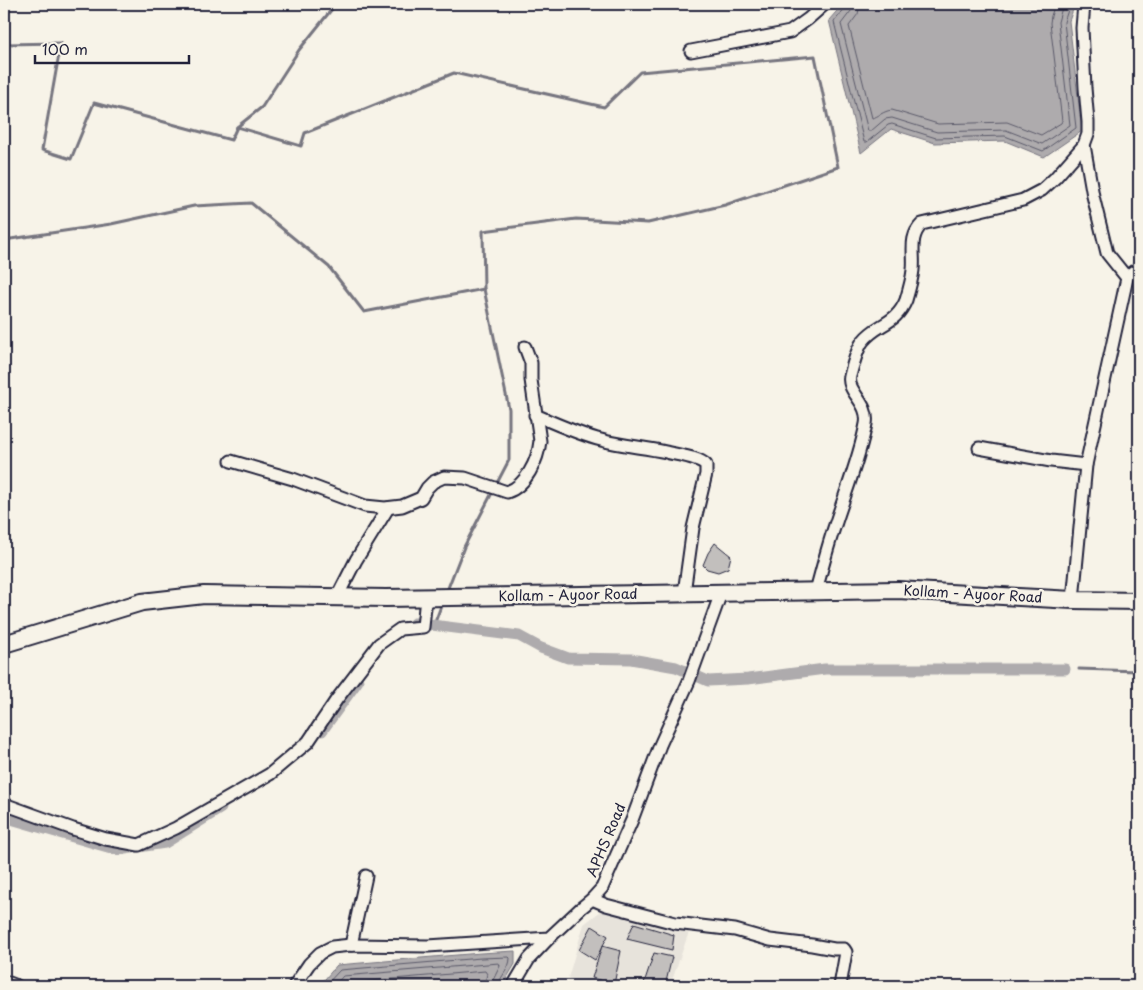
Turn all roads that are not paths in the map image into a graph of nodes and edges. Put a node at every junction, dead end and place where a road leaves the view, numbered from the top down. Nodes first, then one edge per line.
1 (825, 4) edge
2 (1084, 4) edge
3 (691, 51) dead end
4 (1084, 144) junction
5 (1139, 270) edge
6 (1127, 278) junction
7 (525, 348) dead end
8 (535, 415) junction
9 (979, 448) dead end
10 (231, 461) dead end
11 (1086, 465) junction
12 (388, 508) junction
13 (816, 591) junction
14 (684, 593) junction
15 (721, 593) junction
16 (338, 597) junction
17 (426, 597) junction
18 (1074, 600) junction
19 (1139, 601) edge
20 (4, 644) edge
21 (4, 804) edge
22 (366, 876) dead end
23 (592, 899) junction
24 (549, 938) junction
25 (351, 945) junction
26 (4, 981) edge
27 (17, 986) edge
28 (294, 986) edge
29 (513, 986) edge
30 (840, 986) edge

1 - 3 street
2 - 4 street
4 - 6 street
4 - 13 street
5 - 6 street
6 - 11 street
7 - 8 street
8 - 12 street
8 - 14 street
9 - 11 street
10 - 12 street
11 - 18 street
12 - 16 street
13 - 15 main road, Kollam - Ayoor Road
13 - 18 main road, Kollam - Ayoor Road
14 - 15 main road, Kollam - Ayoor Road
14 - 17 main road, Kollam - Ayoor Road
15 - 23 street, APHS Road
16 - 17 main road, Kollam - Ayoor Road
16 - 20 main road, Kollam - Ayoor Road
17 - 21 street
18 - 19 main road, Kollam - Ayoor Road
22 - 25 street
23 - 24 street, APHS Road
23 - 30 street
24 - 25 street
24 - 29 street, APHS Road
25 - 28 street
26 - 27 street

